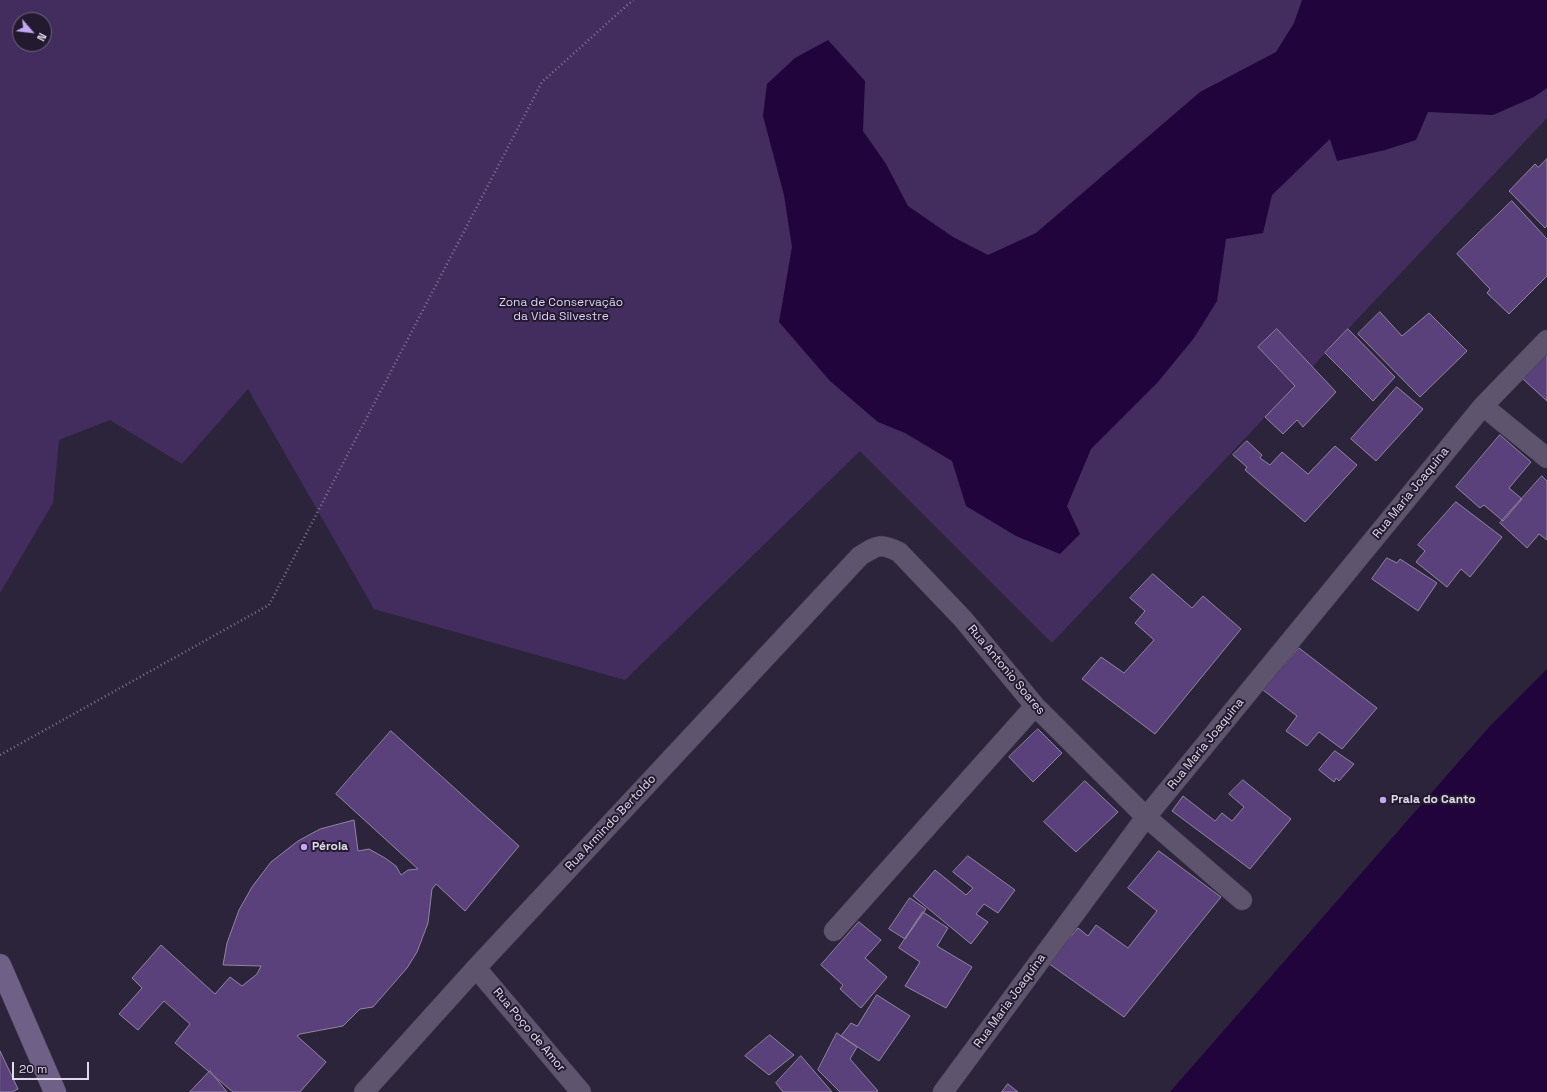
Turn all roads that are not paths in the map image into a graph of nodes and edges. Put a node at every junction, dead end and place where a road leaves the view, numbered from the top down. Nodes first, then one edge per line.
1 (1547, 340) edge
2 (1483, 406) junction
3 (1547, 458) edge
4 (860, 556) joint
5 (1035, 706) junction
6 (1146, 817) junction
7 (1242, 900) dead end
8 (834, 931) dead end
9 (0, 965) edge
10 (476, 968) junction
11 (55, 1092) edge
12 (364, 1092) edge
13 (581, 1092) edge
14 (943, 1092) edge

1 - 2 street, Rua Maria Joaquina
2 - 3 street
2 - 6 street, Rua Maria Joaquina
4 - 5 street, Rua Antonio Soares
4 - 10 street, Rua Armindo Bertoldo
5 - 6 street, Rua Antonio Soares
5 - 8 street
6 - 7 street, Rua Antonio Soares
6 - 14 street, Rua Maria Joaquina
9 - 11 street
10 - 12 street, Rua Armindo Bertoldo
10 - 13 street, Rua Poço de Amor

